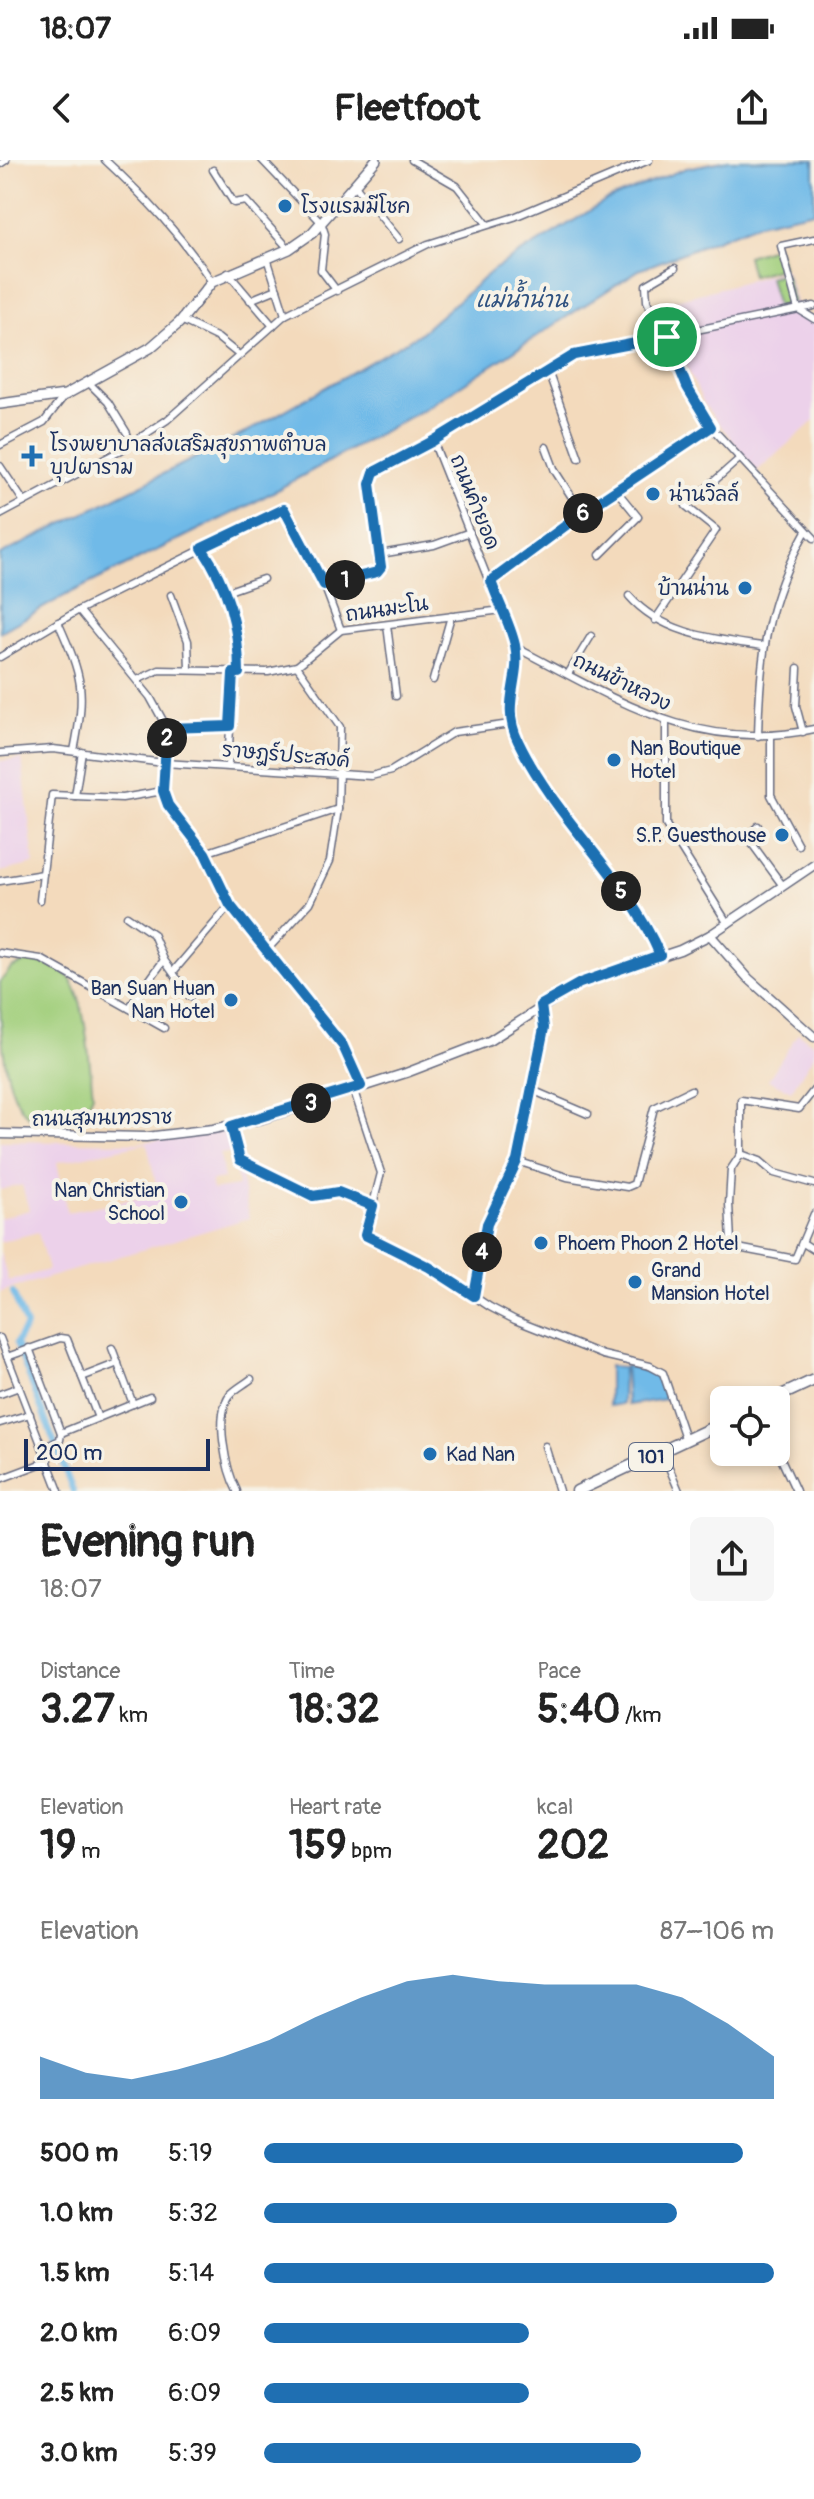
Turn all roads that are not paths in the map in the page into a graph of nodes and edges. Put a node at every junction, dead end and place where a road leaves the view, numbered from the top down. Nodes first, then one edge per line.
1 (6, 160) edge
2 (105, 160) edge
3 (262, 160) edge
4 (376, 160) edge
5 (412, 160) edge
6 (649, 160) edge
7 (0, 164) edge
8 (213, 170) dead end
9 (354, 184) junction
10 (321, 222) junction
11 (487, 224) junction
12 (399, 239) dead end
13 (814, 239) edge
14 (289, 249) junction
15 (267, 258) junction
16 (675, 268) dead end
17 (228, 273) junction
18 (212, 282) junction
19 (277, 289) junction
20 (337, 291) junction
21 (250, 300) junction
22 (814, 306) edge
23 (798, 309) junction
24 (285, 315) junction
25 (814, 319) edge
26 (181, 320) junction
27 (273, 326) junction
28 (667, 337) junction
29 (239, 355) junction
30 (548, 371) junction
31 (90, 384) junction
32 (65, 395) junction
33 (0, 404) edge
34 (711, 427) junction
35 (127, 433) dead end
36 (433, 441) junction
37 (0, 445) edge
38 (546, 447) dead end
39 (579, 458) dead end
40 (738, 460) junction
41 (0, 466) edge
42 (616, 490) junction
43 (24, 502) junction
44 (582, 513) junction
45 (0, 515) edge
46 (806, 531) junction
47 (470, 532) junction
48 (814, 538) edge
49 (202, 548) junction
50 (380, 554) junction
51 (600, 555) dead end
52 (263, 579) dead end
53 (491, 581) junction
54 (324, 585) junction
55 (226, 592) junction
56 (171, 595) dead end
57 (629, 596) dead end
58 (79, 610) junction
59 (502, 610) junction
60 (451, 616) junction
61 (655, 620) junction
62 (58, 622) junction
63 (387, 625) junction
64 (341, 630) junction
65 (591, 636) dead end
66 (762, 646) junction
67 (515, 647) junction
68 (0, 657) edge
69 (297, 666) junction
70 (798, 668) dead end
71 (189, 669) junction
72 (236, 673) junction
73 (568, 674) junction
74 (137, 680) junction
75 (433, 680) dead end
76 (396, 696) dead end
77 (666, 722) junction
78 (510, 724) junction
79 (230, 726) junction
80 (167, 728) junction
81 (814, 729) edge
82 (803, 732) junction
83 (758, 736) junction
84 (771, 736) junction
85 (78, 751) junction
86 (0, 753) edge
87 (164, 763) junction
88 (228, 765) junction
89 (341, 776) junction
90 (163, 791) junction
91 (75, 796) junction
92 (338, 809) junction
93 (758, 826) dead end
94 (798, 845) dead end
95 (205, 853) junction
96 (814, 865) edge
97 (43, 874) junction
98 (0, 881) edge
99 (783, 886) junction
100 (40, 900) dead end
101 (230, 905) junction
102 (127, 916) dead end
103 (728, 924) junction
104 (710, 935) junction
105 (267, 950) junction
106 (0, 953) edge
107 (660, 955) junction
108 (164, 960) junction
109 (173, 972) junction
110 (190, 997) dead end
111 (541, 1005) junction
112 (129, 1008) junction
113 (164, 1028) dead end
114 (814, 1037) edge
115 (357, 1087) junction
116 (532, 1090) junction
117 (691, 1090) dead end
118 (814, 1090) edge
119 (588, 1114) dead end
120 (231, 1126) junction
121 (0, 1132) edge
122 (741, 1154) junction
123 (517, 1161) junction
124 (814, 1184) edge
125 (373, 1206) junction
126 (814, 1214) edge
127 (803, 1243) junction
128 (814, 1250) edge
129 (474, 1296) junction
130 (0, 1338) edge
131 (29, 1348) junction
132 (112, 1348) dead end
133 (7, 1357) junction
134 (118, 1363) junction
135 (82, 1377) junction
136 (251, 1379) dead end
137 (814, 1380) edge
138 (19, 1387) junction
139 (790, 1391) edge
140 (0, 1394) edge
141 (150, 1397) dead end
142 (133, 1404) junction
143 (30, 1414) junction
144 (98, 1418) junction
145 (0, 1423) edge
146 (710, 1429) edge
147 (60, 1436) junction
148 (686, 1441) junction
149 (545, 1446) dead end
150 (43, 1448) junction
151 (662, 1451) junction
152 (48, 1461) junction
153 (784, 1466) edge
154 (0, 1479) edge
155 (59, 1491) edge
156 (237, 1491) edge
157 (559, 1491) edge
158 (577, 1491) edge
159 (679, 1491) edge
160 (796, 1491) edge

1 - 7 street
2 - 18 street
3 - 10 street
4 - 9 main road
5 - 11 street
6 - 11 street
8 - 14 street
9 - 10 main road
9 - 12 street
10 - 14 main road
10 - 20 street
11 - 20 street
13 - 23 street
14 - 15 main road
15 - 17 main road
15 - 19 street
16 - 28 street
17 - 18 main road
17 - 21 street
18 - 26 main road
19 - 21 street
19 - 24 street
20 - 24 street
21 - 27 street
22 - 23 street
23 - 25 street
23 - 28 street
24 - 27 street
26 - 29 street
26 - 31 main road
27 - 29 street
28 - 30 street
28 - 34 street
29 - 43 street
30 - 36 street
30 - 39 street
31 - 32 main road
31 - 35 street
32 - 33 main road
32 - 37 street
34 - 40 street
34 - 42 street
36 - 47 street, ถนนคำยอด
36 - 50 street
38 - 44 street
40 - 46 street
40 - 61 street
41 - 43 street
42 - 44 street
42 - 51 street
43 - 45 street
44 - 53 street
46 - 48 street
46 - 66 street
47 - 50 street
47 - 53 street, ถนนคำยอด
49 - 54 street
49 - 55 street
49 - 58 street
50 - 54 street, ถนนมะโน
52 - 55 street
53 - 59 street, ถนนคำยอด
54 - 64 street
55 - 72 street
56 - 71 street
57 - 61 street
58 - 62 street
58 - 74 street
59 - 60 street, ถนนมะโน
59 - 67 street, ถนนคำยอด
60 - 63 street, ถนนมะโน
60 - 75 street
61 - 66 street
62 - 68 street
62 - 85 street
63 - 64 street, ถนนมะโน
63 - 76 street
64 - 69 street, ถนนมะโน
65 - 73 street
66 - 83 street
67 - 73 street, ถนนข้าหลวง
67 - 78 street, ถนนคำยอด
69 - 72 street
69 - 89 street
70 - 82 street
71 - 72 street
71 - 74 street
72 - 79 street
73 - 77 street, ถนนข้าหลวง
74 - 80 street
77 - 83 street, ถนนข้าหลวง
77 - 103 street
78 - 89 street, ราษฎร์ประสงค์
78 - 107 street
79 - 80 street
79 - 88 street
80 - 87 street
81 - 82 street, ถนนข้าหลวง
82 - 84 street, ถนนข้าหลวง
83 - 84 street, ถนนข้าหลวง
84 - 94 street
85 - 86 street, ราษฎร์ประสงค์
85 - 87 street, ราษฎร์ประสงค์
85 - 91 street
87 - 88 street, ราษฎร์ประสงค์
87 - 90 street
88 - 89 street, ราษฎร์ประสงค์
89 - 92 street
90 - 91 street
90 - 95 street
91 - 97 street
92 - 95 street
92 - 105 street
93 - 99 street
95 - 101 street
96 - 99 street, ถนนสุมนเทวราช
97 - 98 street
97 - 100 street
99 - 103 street, ถนนสุมนเทวราช
101 - 105 street
101 - 109 street
102 - 108 street
103 - 104 street, ถนนสุมนเทวราช
104 - 107 street, ถนนสุมนเทวราช
104 - 114 street
105 - 115 street
106 - 112 street
107 - 111 street, ถนนสุมนเทวราช
108 - 109 street
108 - 112 street
109 - 110 street
111 - 115 street, ถนนสุมนเทวราช
111 - 116 street
112 - 113 street
115 - 120 street, ถนนสุมนเทวราช
115 - 125 street
116 - 119 street
116 - 123 street
117 - 123 street
118 - 122 street
120 - 121 street, ถนนสุมนเทวราช
120 - 125 street
122 - 124 street
122 - 127 street
123 - 129 street
125 - 129 street
126 - 127 street
127 - 128 street
129 - 148 street
130 - 133 street
131 - 133 street
131 - 135 street
131 - 147 street
132 - 134 street
133 - 138 street
134 - 135 street
134 - 142 street
135 - 144 street
136 - 156 street
137 - 139 main road
138 - 140 street
138 - 143 street
141 - 142 street
142 - 144 street
143 - 145 street
143 - 150 street
144 - 147 street
146 - 148 main road, 101
147 - 150 street
148 - 151 main road, 101
149 - 157 street
150 - 152 street
151 - 158 main road, 101
151 - 159 street
152 - 154 street
152 - 155 street
153 - 160 street

